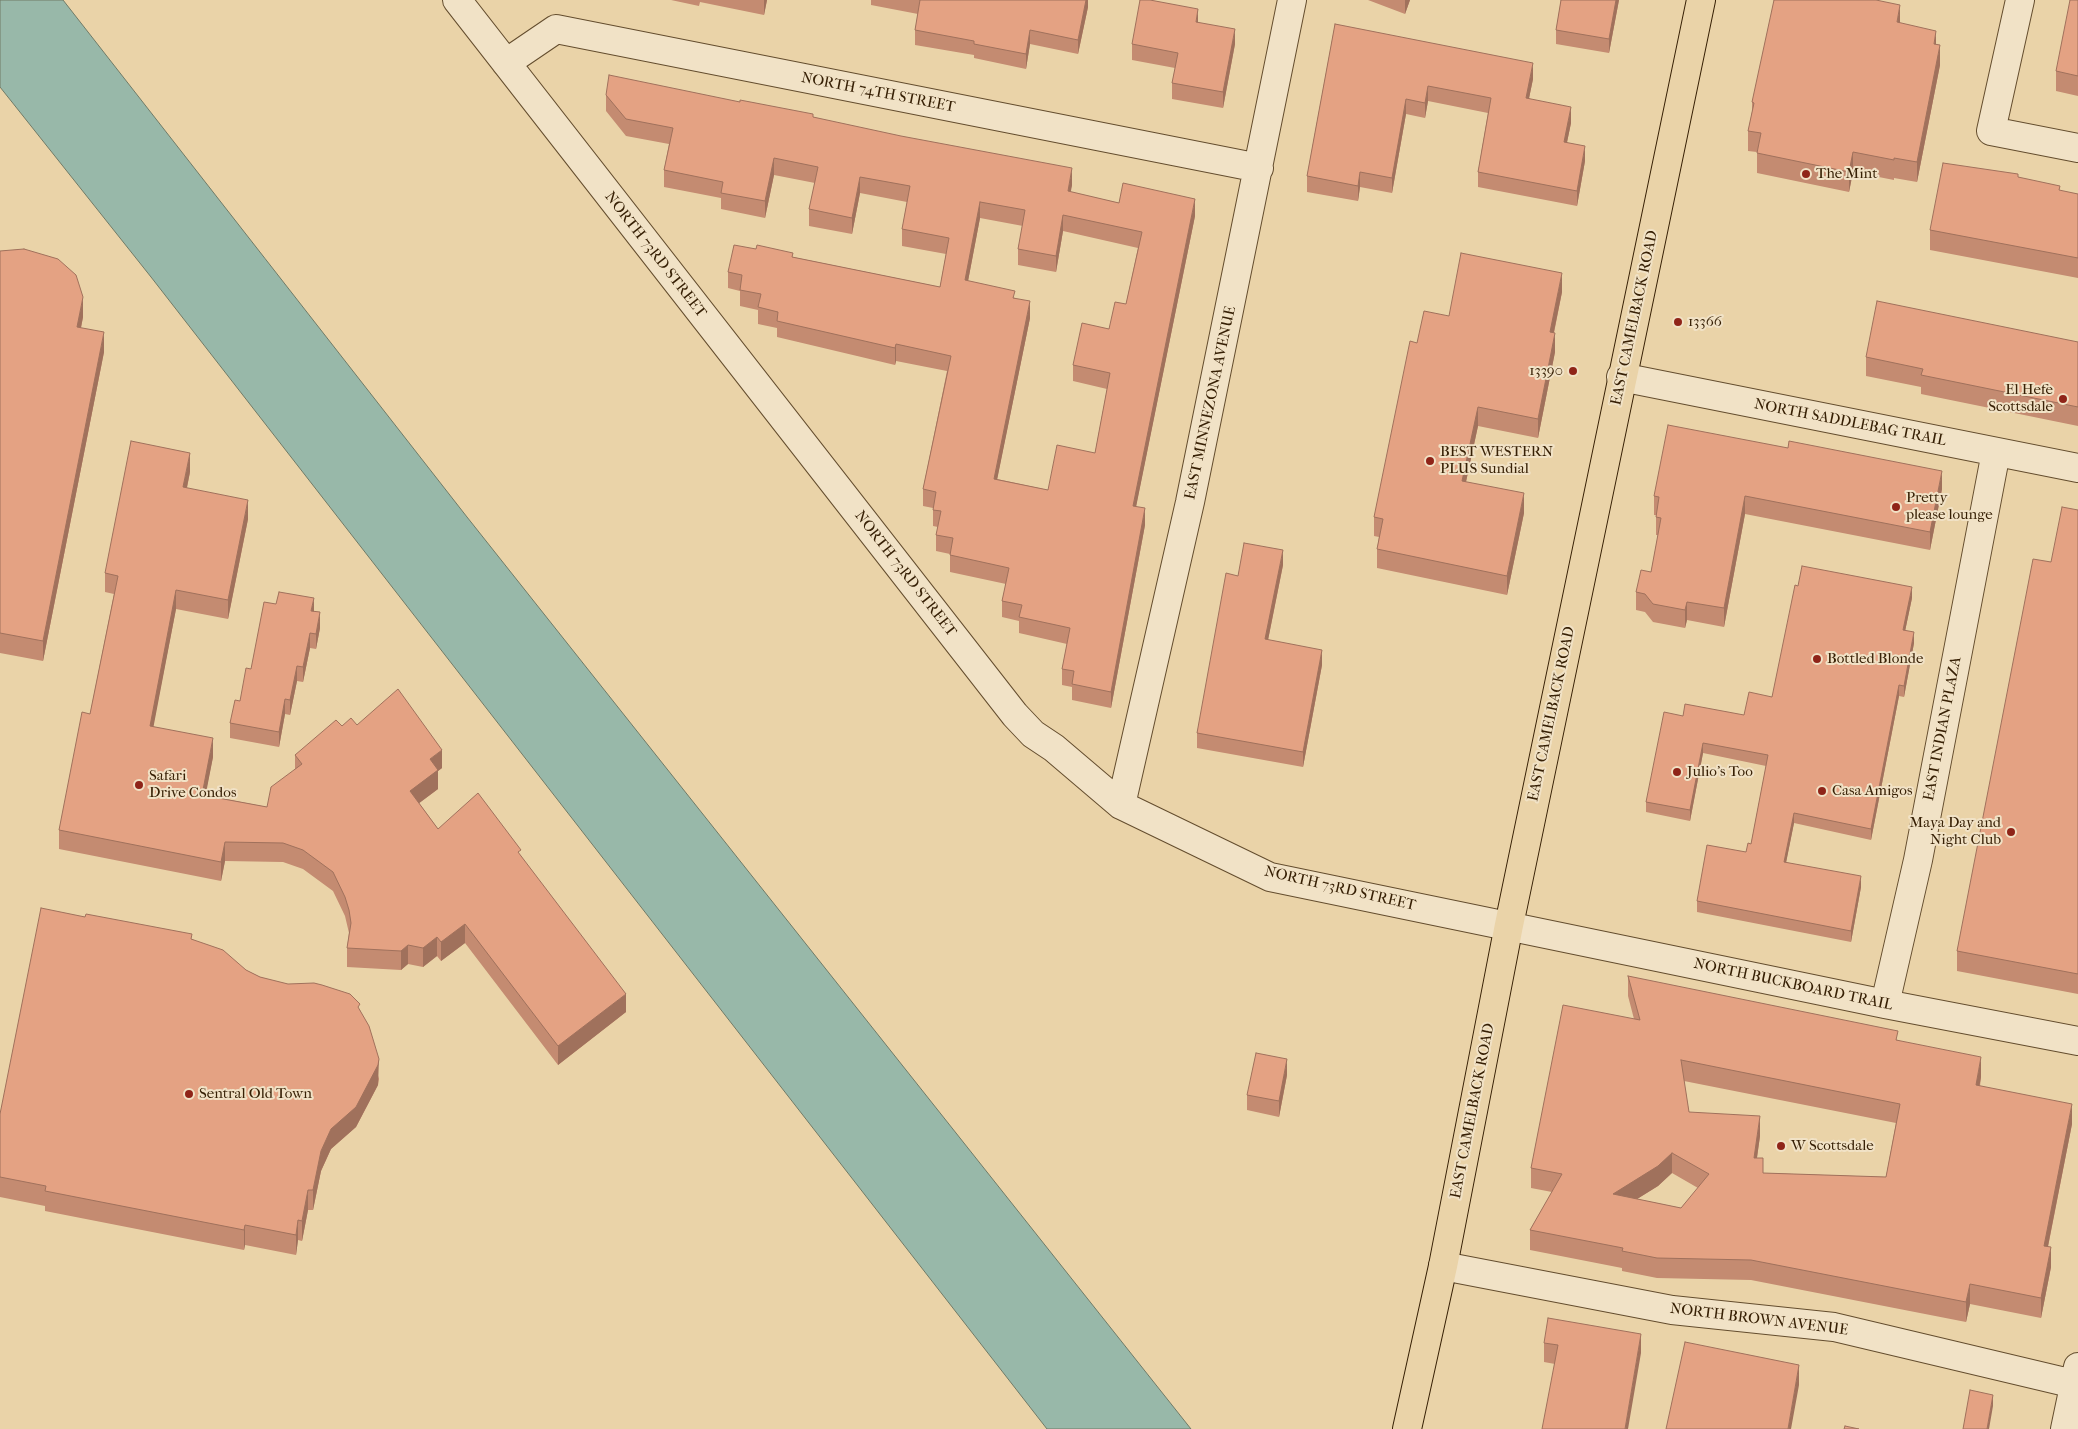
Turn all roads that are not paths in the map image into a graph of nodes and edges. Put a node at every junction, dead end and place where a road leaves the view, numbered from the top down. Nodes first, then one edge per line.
1 (457, 0) edge
2 (1292, 0) edge
3 (1701, 0) edge
4 (2020, 0) edge
5 (506, 63) junction
6 (2078, 148) edge
7 (1259, 168) junction
8 (1621, 377) junction
9 (1996, 452) junction
10 (2078, 468) edge
11 (1121, 804) junction
12 (1509, 925) junction
13 (1885, 1004) junction
14 (2078, 1041) edge
15 (1443, 1266) junction
16 (2076, 1375) edge
17 (1407, 1429) edge
18 (2065, 1429) edge

1 - 5 street, NORTH 73RD STREET
2 - 7 street, EAST MINNEZONA AVENUE
3 - 8 main road, EAST CAMELBACK ROAD
4 - 6 street
5 - 7 street, NORTH 74TH STREET
5 - 11 street, NORTH 73RD STREET
7 - 11 street, EAST MINNEZONA AVENUE
8 - 9 street, NORTH SADDLEBAG TRAIL
8 - 12 main road, EAST CAMELBACK ROAD
9 - 10 street, NORTH SADDLEBAG TRAIL
9 - 13 street, EAST INDIAN PLAZA
11 - 12 street, NORTH 73RD STREET
12 - 13 street, NORTH BUCKBOARD TRAIL
12 - 15 main road, EAST CAMELBACK ROAD
13 - 14 street, NORTH BUCKBOARD TRAIL
15 - 16 street, NORTH BROWN AVENUE
15 - 17 main road, EAST CAMELBACK ROAD
16 - 18 street

